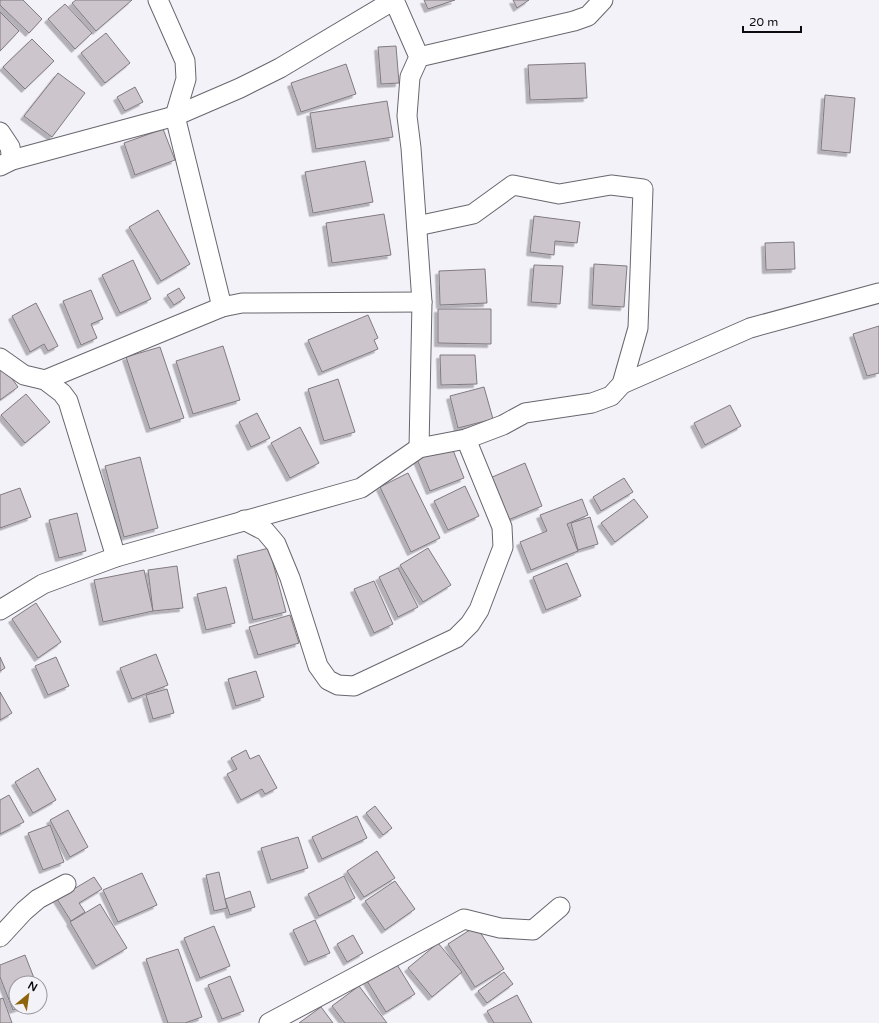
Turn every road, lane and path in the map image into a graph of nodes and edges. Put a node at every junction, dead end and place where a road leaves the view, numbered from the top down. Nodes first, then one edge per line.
1 (158, 0) edge
2 (603, 0) edge
3 (419, 57) junction
4 (175, 116) junction
5 (0, 132) edge
6 (6, 163) edge
7 (417, 226) junction
8 (879, 293) edge
9 (422, 302) junction
10 (222, 307) junction
11 (0, 358) edge
12 (45, 380) junction
13 (622, 384) junction
14 (466, 439) junction
15 (419, 448) junction
16 (244, 520) junction
17 (116, 557) junction
18 (0, 610) edge
19 (66, 884) dead end
20 (560, 907) dead end
21 (0, 938) edge
22 (269, 1023) edge

1 - 4 street
2 - 3 street
3 - 4 street
3 - 7 street
4 - 6 street
4 - 10 street
5 - 6 street
7 - 9 street
7 - 13 street
8 - 13 street
9 - 10 street
9 - 15 street
10 - 12 street
11 - 12 street
12 - 17 street
13 - 14 street
14 - 15 street
14 - 16 street
15 - 16 street
16 - 17 street
17 - 18 street
19 - 21 street
20 - 22 street

